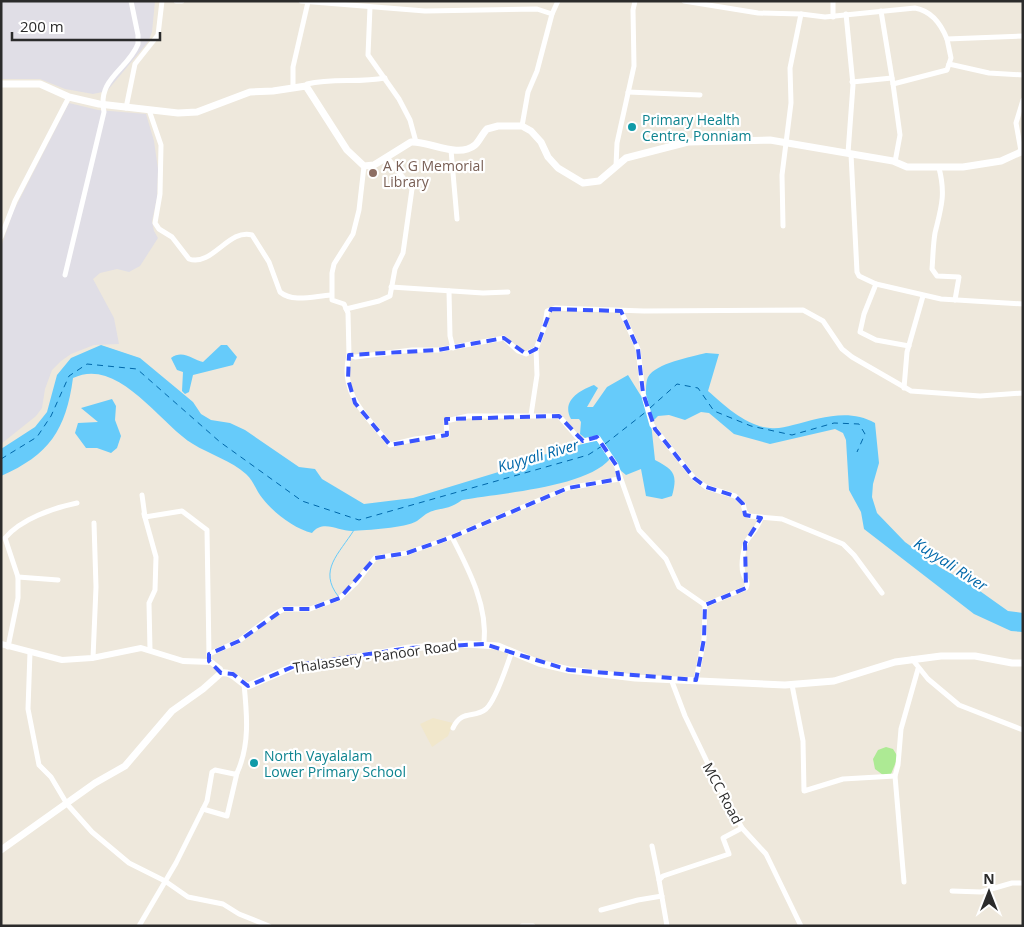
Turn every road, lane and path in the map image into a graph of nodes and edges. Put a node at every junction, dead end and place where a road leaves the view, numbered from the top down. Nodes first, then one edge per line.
1 (131, 1) edge
2 (162, 1) edge
3 (176, 1) edge
4 (182, 1) edge
5 (558, 1) edge
6 (635, 1) edge
7 (684, 1) edge
8 (833, 1) edge
9 (305, 2) edge
10 (326, 3) edge
11 (370, 7) junction
12 (881, 10) junction
13 (552, 14) junction
14 (801, 14) junction
15 (846, 14) junction
16 (833, 17) junction
17 (1023, 36) edge
18 (948, 40) junction
19 (949, 64) junction
20 (1023, 75) edge
21 (385, 78) junction
22 (892, 81) junction
23 (852, 82) junction
24 (1, 84) edge
25 (306, 86) junction
26 (293, 87) junction
27 (628, 92) junction
28 (700, 95) dead end
29 (69, 97) junction
30 (1023, 100) edge
31 (102, 104) junction
32 (126, 108) junction
33 (149, 110) junction
34 (522, 126) junction
35 (416, 142) junction
36 (785, 142) junction
37 (451, 150) junction
38 (1022, 151) edge
39 (849, 154) junction
40 (387, 157) junction
41 (895, 162) junction
42 (364, 166) junction
43 (616, 166) junction
44 (939, 168) junction
45 (457, 219) dead end
46 (783, 226) dead end
47 (1, 237) edge
48 (65, 275) dead end
49 (876, 284) junction
50 (392, 287) junction
51 (449, 291) junction
52 (508, 292) dead end
53 (330, 296) junction
54 (923, 296) junction
55 (955, 300) junction
56 (1023, 304) edge
57 (346, 309) junction
58 (621, 311) junction
59 (909, 346) junction
60 (453, 348) junction
61 (536, 349) junction
62 (349, 355) junction
63 (904, 388) junction
64 (1023, 393) edge
65 (531, 415) junction
66 (619, 479) junction
67 (142, 495) dead end
68 (76, 503) dead end
69 (142, 506) dead end
70 (145, 517) junction
71 (760, 518) junction
72 (94, 523) dead end
73 (452, 537) junction
74 (18, 577) junction
75 (58, 580) dead end
76 (882, 593) dead end
77 (704, 605) junction
78 (484, 644) junction
79 (4, 645) edge
80 (150, 650) junction
81 (512, 651) junction
82 (30, 652) junction
83 (210, 654) junction
84 (93, 658) junction
85 (912, 659) junction
86 (209, 661) junction
87 (1023, 663) edge
88 (918, 669) junction
89 (222, 673) junction
90 (671, 679) junction
91 (696, 680) junction
92 (244, 684) junction
93 (792, 685) junction
94 (453, 728) dead end
95 (1023, 730) edge
96 (237, 773) junction
97 (895, 776) junction
98 (68, 804) junction
99 (203, 808) junction
100 (742, 828) junction
101 (652, 846) dead end
102 (1, 850) edge
103 (659, 880) junction
104 (165, 881) junction
105 (904, 882) dead end
106 (1023, 882) edge
107 (952, 891) dead end
108 (662, 896) junction
109 (601, 910) dead end
110 (139, 926) edge
111 (269, 926) edge
112 (522, 926) edge
113 (533, 926) edge
114 (667, 926) edge
115 (801, 926) edge

1 - 31 street
2 - 32 street
3 - 4 street
5 - 13 street
6 - 27 street
7 - 14 street
8 - 16 street
9 - 10 street
9 - 26 street
10 - 11 street
11 - 13 street
11 - 21 street
12 - 15 street
12 - 18 street
12 - 22 street
13 - 34 street
14 - 16 street
14 - 36 street
15 - 16 street
15 - 23 street
17 - 18 street
18 - 19 street
19 - 20 street
19 - 22 street
21 - 25 street
21 - 35 street
22 - 23 street
22 - 41 street
23 - 39 street
24 - 29 main road
25 - 26 main road
25 - 42 main road
26 - 33 main road
27 - 28 street
27 - 43 street
29 - 31 main road
29 - 47 street
30 - 38 street
31 - 32 main road
31 - 48 street
32 - 33 main road
33 - 53 street
34 - 37 main road
34 - 43 main road
35 - 37 main road
35 - 40 main road
36 - 39 main road
36 - 43 main road
36 - 46 street
37 - 45 street
38 - 44 main road
39 - 41 main road
39 - 49 street
40 - 42 main road
40 - 50 street
41 - 44 main road
42 - 53 street
44 - 55 street
49 - 54 street
49 - 59 street
50 - 51 street
50 - 57 street
51 - 52 street
51 - 60 street
53 - 57 street
54 - 55 street
54 - 59 street
55 - 56 street
57 - 62 street
58 - 61 street
58 - 63 street
58 - 71 street
59 - 63 street
60 - 61 street
60 - 62 street
61 - 65 street
62 - 65 street
63 - 64 street
65 - 66 street
66 - 73 street
66 - 77 street
67 - 70 street
68 - 74 street
69 - 70 street
70 - 80 street
70 - 83 street
71 - 76 street
71 - 77 street
72 - 84 street
73 - 78 street
73 - 83 street
74 - 75 street
74 - 79 street
77 - 91 street
78 - 81 main road, Thalassery - Panoor Road
78 - 92 main road, Thalassery - Panoor Road
79 - 82 street
80 - 84 street
80 - 86 street
81 - 90 main road, Thalassery - Panoor Road
81 - 94 street
82 - 84 street
82 - 98 street
83 - 86 street
85 - 87 main road, Thalassery - Panoor Road
85 - 88 street
85 - 93 main road, Thalassery - Panoor Road
86 - 89 street
88 - 95 street
88 - 97 street
89 - 92 main road
89 - 98 main road
90 - 91 main road, Thalassery - Panoor Road
90 - 100 street, MCC Road
91 - 93 main road, Thalassery - Panoor Road
92 - 96 street
93 - 97 street
96 - 99 street
96 - 99 street
97 - 105 street
98 - 102 main road
98 - 104 street
99 - 104 street
100 - 103 street
100 - 115 street, MCC Road
101 - 103 street
103 - 108 street
104 - 110 street
104 - 111 street
106 - 107 street
108 - 109 street
108 - 114 street
112 - 113 street

